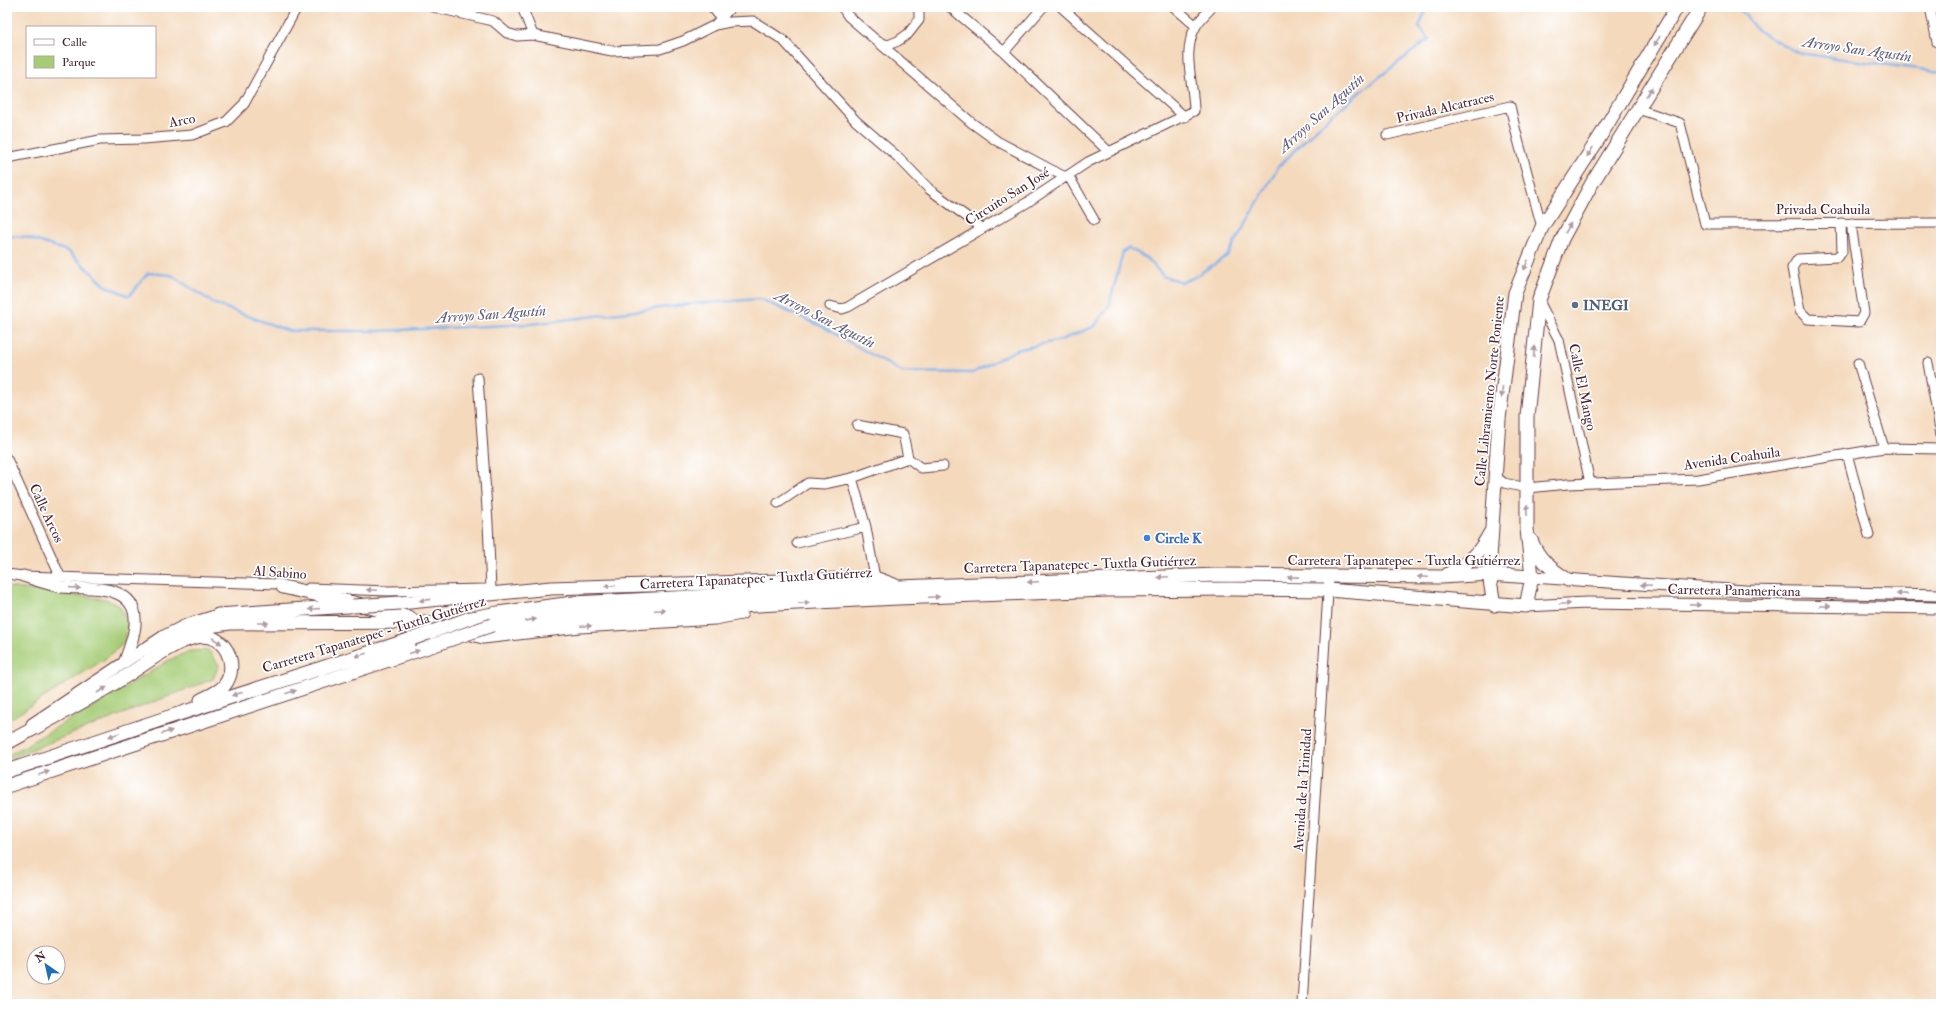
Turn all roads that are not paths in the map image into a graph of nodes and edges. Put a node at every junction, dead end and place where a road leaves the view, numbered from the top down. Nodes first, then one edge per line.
1 (297, 7) edge
2 (433, 7) edge
3 (522, 7) edge
4 (712, 7) edge
5 (732, 7) edge
6 (842, 7) edge
7 (919, 7) edge
8 (950, 7) edge
9 (1043, 7) edge
10 (1061, 7) edge
11 (1174, 7) edge
12 (1212, 7) edge
13 (1677, 7) edge
14 (1701, 7) edge
15 (1930, 7) edge
16 (718, 21) junction
17 (1196, 26) junction
18 (533, 35) junction
19 (877, 42) junction
20 (1941, 42) edge
21 (1004, 52) junction
22 (1638, 109) junction
23 (1185, 116) junction
24 (1387, 135) dead end
25 (1108, 151) junction
26 (7, 158) edge
27 (1066, 176) junction
28 (1094, 220) dead end
29 (1841, 223) junction
30 (1852, 223) junction
31 (1941, 223) edge
32 (1542, 227) junction
33 (982, 228) junction
34 (1539, 300) junction
35 (830, 306) dead end
36 (1858, 363) dead end
37 (1928, 363) dead end
38 (478, 378) dead end
39 (856, 425) dead end
40 (1941, 435) edge
41 (1884, 448) junction
42 (1941, 449) edge
43 (1847, 454) junction
44 (908, 458) junction
45 (7, 459) edge
46 (943, 466) dead end
47 (1496, 477) junction
48 (852, 478) junction
49 (1590, 483) junction
50 (1527, 488) junction
51 (778, 503) dead end
52 (866, 527) junction
53 (1492, 528) junction
54 (1527, 529) junction
55 (1869, 535) dead end
56 (797, 543) dead end
57 (7, 574) edge
58 (1489, 574) junction
59 (24, 576) junction
60 (1442, 577) junction
61 (1532, 577) junction
62 (61, 578) junction
63 (875, 578) junction
64 (1568, 580) junction
65 (1329, 584) junction
66 (899, 587) junction
67 (283, 588) junction
68 (551, 588) junction
69 (491, 589) junction
70 (1941, 595) edge
71 (785, 604) junction
72 (1494, 605) junction
73 (1526, 606) junction
74 (1941, 608) edge
75 (218, 615) joint
76 (425, 622) junction
77 (144, 649) junction
78 (124, 663) junction
79 (166, 718) junction
80 (7, 742) edge
81 (7, 771) edge
82 (7, 786) edge
83 (1302, 1004) edge

1 - 26 street, Arco
2 - 18 street
3 - 18 street
4 - 16 street
5 - 16 street
6 - 19 street
7 - 19 street
8 - 21 street
9 - 21 street
10 - 23 street
11 - 17 street
12 - 17 street
13 -> 32 highway, Calle Libramiento Norte Poniente
22 -> 14 highway
15 - 20 street
16 - 18 street
16 - 33 street
17 - 23 street, Circuito San José
19 - 27 street
21 - 25 street
22 - 29 street, Privada Coahuila
34 -> 22 highway
23 - 25 street, Circuito San José
24 - 32 street, Privada Alcatraces
25 - 27 street, Circuito San José
27 - 28 street
27 - 33 street, Circuito San José
29 - 30 street, Privada Coahuila
29 - 30 street
30 - 31 street, Privada Coahuila
32 -> 47 highway, Calle Libramiento Norte Poniente
33 - 35 street, Circuito San José
34 - 49 street, Calle El Mango
50 -> 34 highway
36 - 41 street
37 - 40 street
38 - 69 street
39 - 44 street
41 - 42 street, Avenida Coahuila
41 - 43 street, Avenida Coahuila
43 - 49 street, Avenida Coahuila
43 - 55 street
44 - 46 street
44 - 48 street
45 - 62 street, Calle Arcos
47 - 50 street, Avenida Coahuila
47 - 53 highway, Calle Libramiento Norte Poniente
48 - 51 street
48 - 52 street
49 - 50 street, Avenida Coahuila
54 -> 50 highway
52 - 56 street
52 - 63 street
53 - 58 highway, Calle Libramiento Norte Poniente
53 - 60 highway
54 - 61 highway
54 - 64 highway
57 - 59 street, Al Sabino
58 - 60 highway, Carretera Tapanatepec - Tuxtla Gutiérrez
58 - 61 highway, Carretera Tapanatepec - Tuxtla Gutiérrez
58 - 72 highway, Calle Libramiento Norte Poniente
59 - 62 street, Al Sabino
59 -> 78 main road
60 -> 65 highway, Carretera Tapanatepec - Tuxtla Gutiérrez
61 - 64 main road, Carretera Panamericana
61 - 73 highway
62 - 67 street, Al Sabino
63 - 66 highway
63 -> 68 highway
70 -> 64 main road, Carretera Panamericana
65 -> 66 highway, Carretera Tapanatepec - Tuxtla Gutiérrez
71 -> 65 highway, Carretera Tapanatepec - Tuxtla Gutiérrez
65 - 72 highway, Carretera Tapanatepec - Tuxtla Gutiérrez
65 - 83 street, Avenida de la Trinidad
66 -> 79 highway, Carretera Tapanatepec - Tuxtla Gutiérrez, bridge
69 -> 67 street, Al Sabino
67 - 76 highway
68 - 69 street, Al Sabino
68 -> 75 highway, bridge
76 -> 71 highway
82 -> 71 highway, Carretera Tapanatepec - Tuxtla Gutiérrez, bridge
72 - 73 highway, Carretera Tapanatepec - Tuxtla Gutiérrez
73 -> 74 main road, Carretera Panamericana
75 - 77 main road
77 -> 76 highway
77 - 78 main road
78 - 80 main road
80 -> 79 highway
79 -> 81 highway, Carretera Tapanatepec - Tuxtla Gutiérrez

